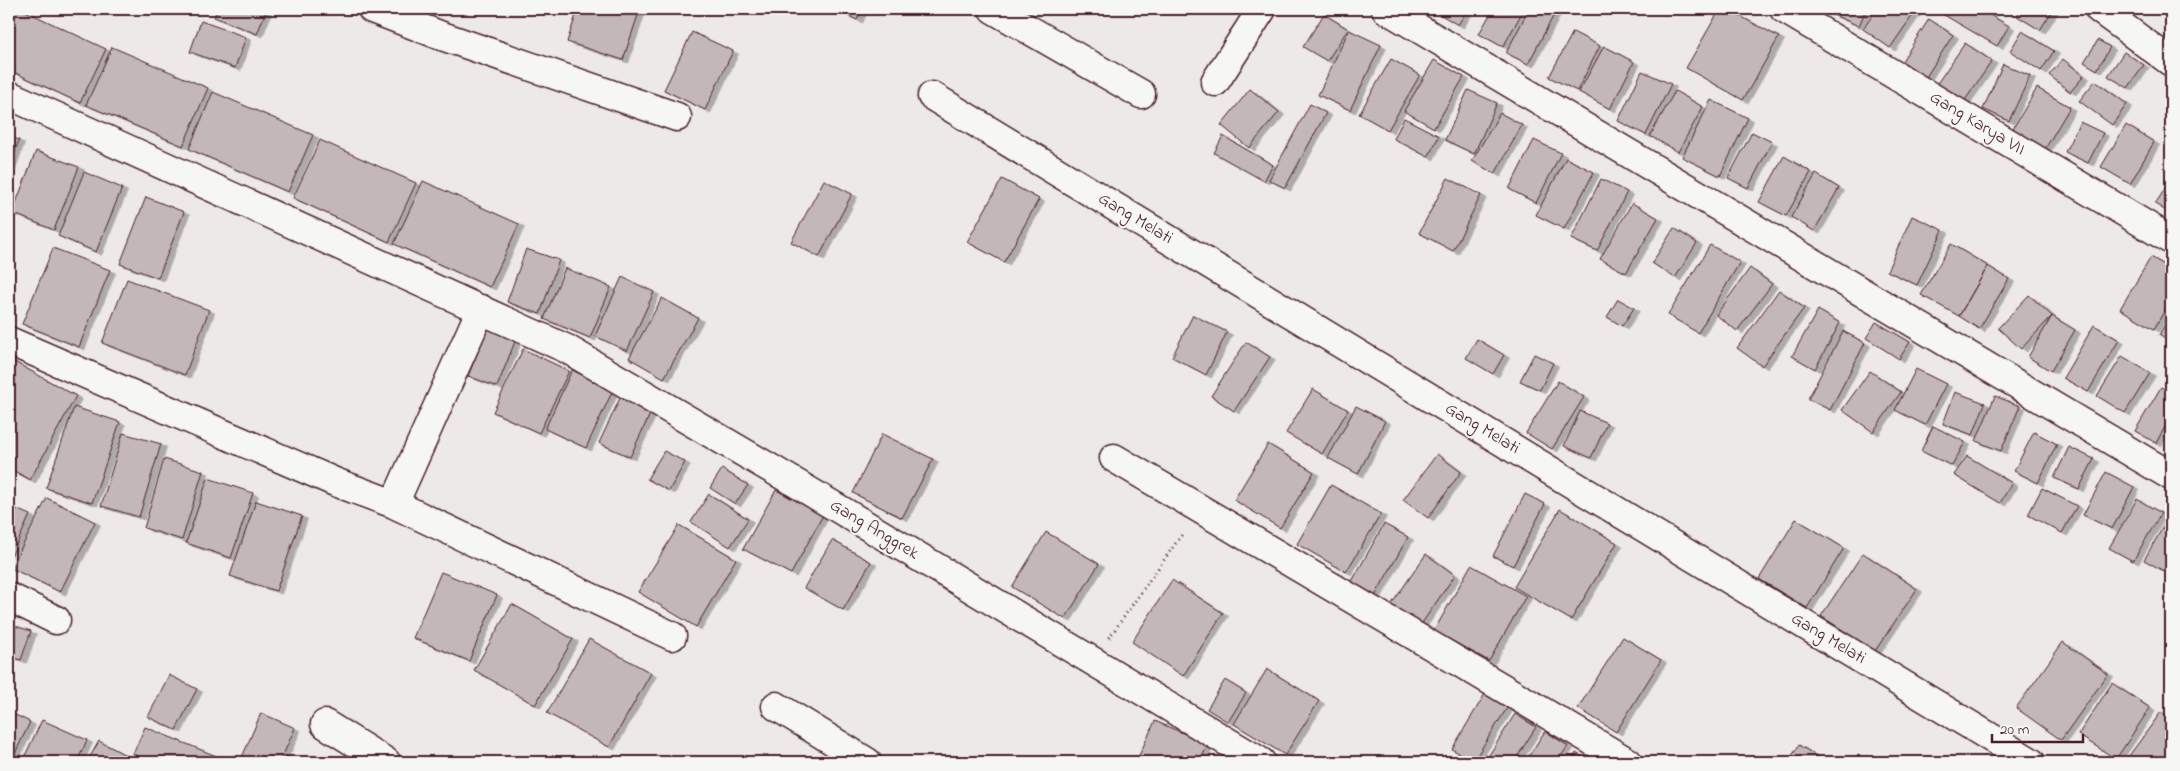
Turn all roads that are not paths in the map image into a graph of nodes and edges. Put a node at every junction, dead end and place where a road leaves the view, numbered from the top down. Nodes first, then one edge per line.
1 (372, 9) edge
2 (992, 9) edge
3 (1262, 9) edge
4 (1386, 9) edge
5 (1784, 9) edge
6 (2099, 9) edge
7 (2171, 62) edge
8 (1215, 82) dead end
9 (1141, 94) dead end
10 (9, 95) edge
11 (932, 96) dead end
12 (677, 117) dead end
13 (2171, 240) edge
14 (481, 309) junction
15 (9, 341) edge
16 (1114, 458) dead end
17 (2171, 476) edge
18 (394, 504) junction
19 (9, 597) edge
20 (56, 620) dead end
21 (672, 636) dead end
22 (776, 706) dead end
23 (324, 724) dead end
24 (386, 762) edge
25 (867, 762) edge
26 (1261, 762) edge
27 (1628, 762) edge
28 (2031, 762) edge

1 - 12 street
2 - 9 street
3 - 8 street
4 - 17 street
5 - 13 street, Gang Karya VII
6 - 7 street
10 - 14 street, Gang Anggrek
11 - 28 street, Gang Melati
14 - 18 street
14 - 26 street, Gang Anggrek
15 - 18 street
16 - 27 street
18 - 21 street
19 - 20 street
22 - 25 street
23 - 24 street

